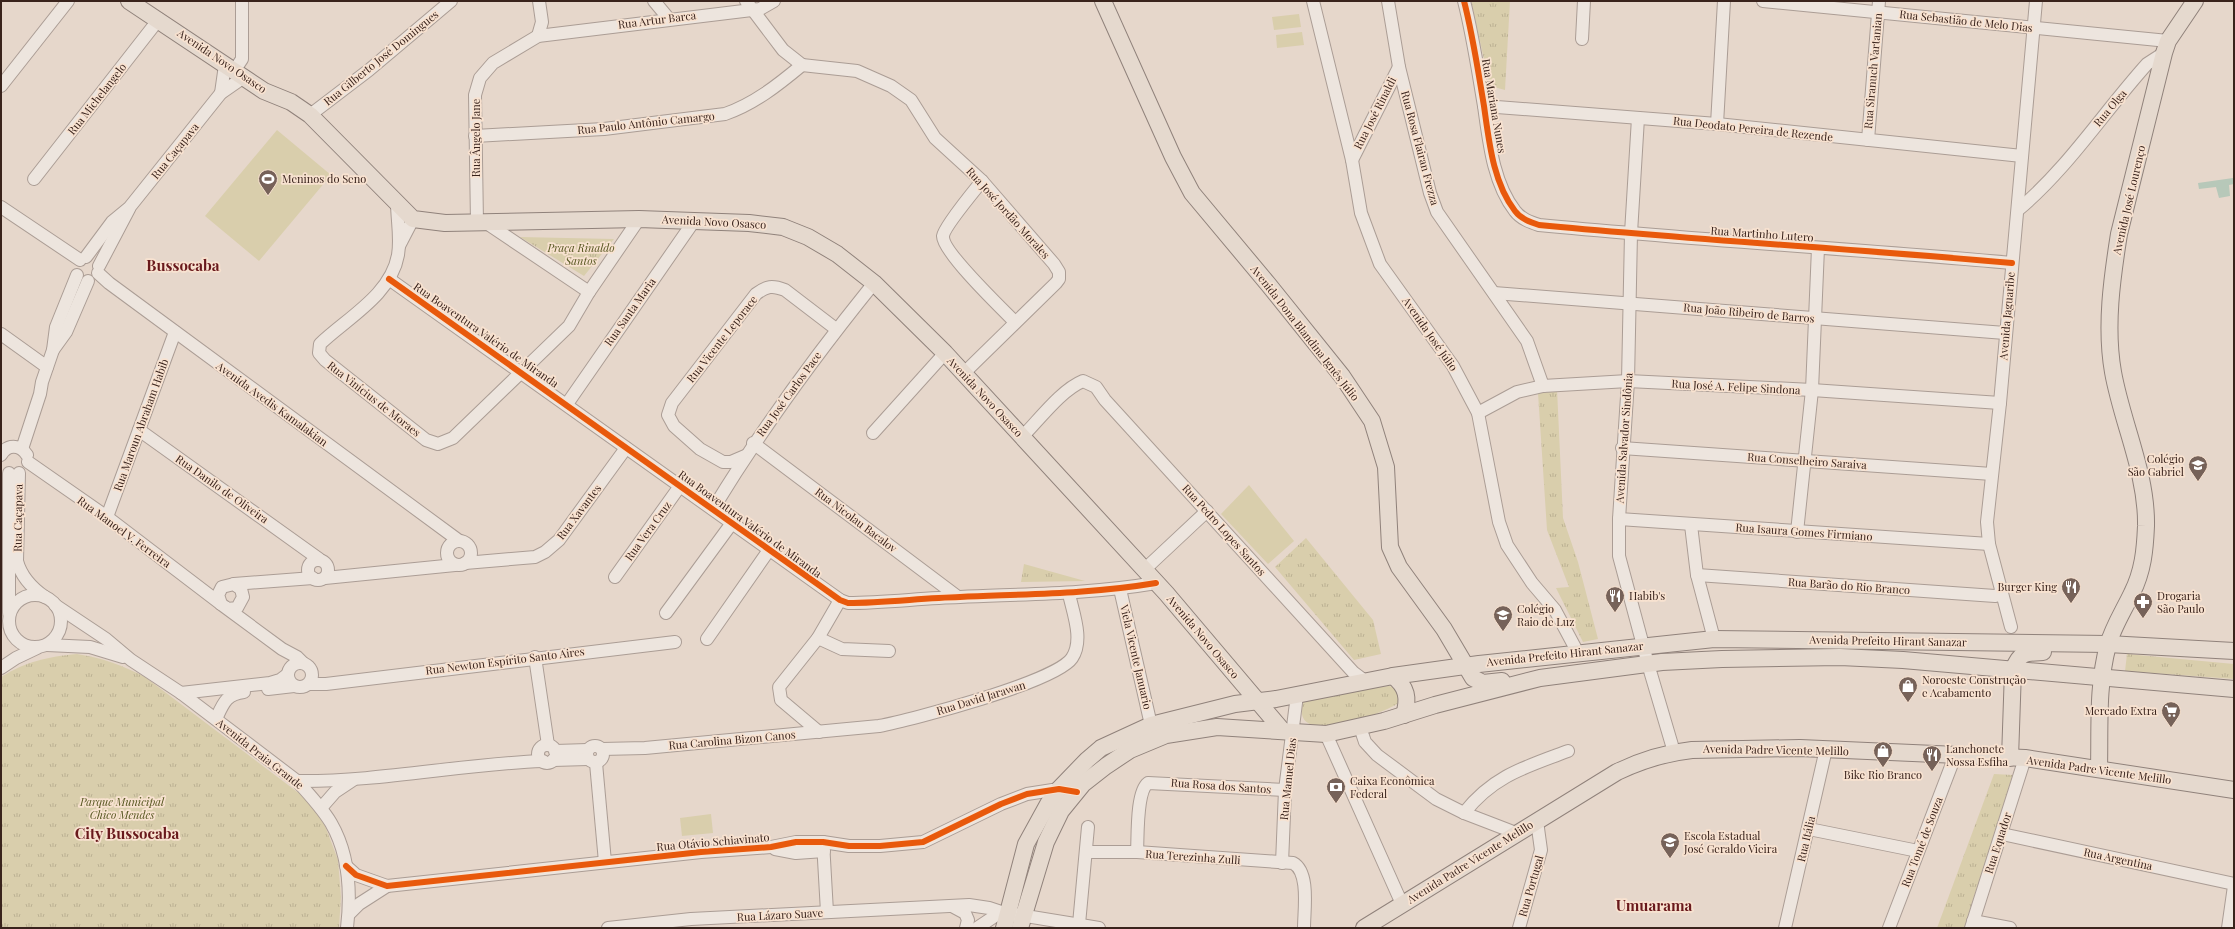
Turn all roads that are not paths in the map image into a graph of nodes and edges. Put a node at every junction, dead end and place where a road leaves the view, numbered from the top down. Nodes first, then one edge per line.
1 (68, 1) edge
2 (129, 1) edge
3 (242, 1) edge
4 (451, 1) edge
5 (539, 1) edge
6 (654, 1) edge
7 (774, 1) edge
8 (1103, 1) edge
9 (1313, 1) edge
10 (1388, 1) edge
11 (1464, 1) edge
12 (1584, 1) edge
13 (1724, 1) edge
14 (1763, 1) edge
15 (2036, 1) edge
16 (2195, 1) edge
17 (750, 5) edge
18 (1879, 6) edge
19 (159, 19) junction
20 (669, 19) junction
21 (2033, 28) junction
22 (538, 36) junction
23 (1582, 39) dead end
24 (2166, 47) junction
25 (802, 65) junction
26 (1399, 67) junction
27 (234, 71) junction
28 (1, 86) edge
29 (221, 93) junction
30 (1484, 106) junction
31 (310, 115) junction
32 (1638, 118) junction
33 (1717, 124) junction
34 (475, 136) junction
35 (1868, 140) junction
36 (2022, 156) junction
37 (1352, 160) junction
38 (34, 179) dead end
39 (982, 181) junction
40 (397, 202) junction
41 (1, 207) edge
42 (2018, 210) junction
43 (1515, 212) joint
44 (413, 219) junction
45 (639, 219) junction
46 (694, 220) junction
47 (482, 223) junction
48 (1631, 233) junction
49 (399, 246) junction
50 (1818, 248) junction
51 (2012, 263) junction
52 (87, 269) junction
53 (389, 279) junction
54 (874, 283) junction
55 (588, 292) junction
56 (1494, 293) junction
57 (1631, 303) junction
58 (1814, 319) junction
59 (1014, 322) junction
60 (836, 329) junction
61 (175, 332) junction
62 (2005, 333) junction
63 (1, 334) edge
64 (945, 353) junction
65 (47, 367) junction
66 (520, 372) junction
67 (964, 374) junction
68 (1628, 381) junction
69 (1543, 386) junction
70 (1812, 390) junction
71 (2000, 403) junction
72 (567, 404) junction
73 (1478, 413) junction
74 (140, 430) junction
75 (873, 433) dead end
76 (1022, 438) junction
77 (753, 443) junction
78 (626, 448) junction
79 (1622, 448) junction
80 (9, 449) edge
81 (745, 456) junction
82 (1805, 461) junction
83 (16, 468) edge
84 (1992, 474) junction
85 (680, 486) junction
86 (713, 509) junction
87 (1207, 511) junction
88 (108, 517) junction
89 (1619, 519) junction
90 (732, 523) junction
91 (1691, 525) junction
92 (1797, 532) junction
93 (1989, 544) junction
94 (451, 546) junction
95 (469, 547) junction
96 (769, 550) junction
97 (494, 559) junction
98 (460, 564) junction
99 (4, 565) edge
100 (317, 569) junction
101 (422, 569) junction
102 (1144, 570) junction
103 (345, 575) joint
104 (1697, 575) junction
105 (615, 577) dead end
106 (192, 581) junction
107 (258, 582) junction
108 (1156, 583) junction
109 (230, 584) junction
110 (1120, 589) junction
111 (5, 590) edge
112 (243, 592) junction
113 (1069, 594) junction
114 (2001, 594) junction
115 (31, 595) junction
116 (958, 597) junction
117 (840, 600) junction
118 (52, 602) junction
119 (228, 607) junction
120 (666, 613) dead end
121 (9, 618) junction
122 (2011, 627) dead end
123 (1, 635) edge
124 (818, 638) junction
125 (707, 639) dead end
126 (1714, 639) junction
127 (676, 642) dead end
128 (2077, 644) junction
129 (2108, 644) junction
130 (42, 646) junction
131 (1644, 646) junction
132 (282, 649) junction
133 (889, 651) dead end
134 (2234, 651) edge
135 (1578, 653) junction
136 (535, 658) junction
137 (131, 660) junction
138 (302, 663) junction
139 (1648, 664) junction
140 (1466, 666) junction
141 (1, 668) edge
142 (2013, 670) junction
143 (289, 672) junction
144 (312, 672) junction
145 (1393, 676) junction
146 (1540, 678) junction
147 (2101, 678) junction
148 (1365, 681) junction
149 (336, 682) junction
150 (309, 684) junction
151 (294, 686) junction
152 (2234, 689) edge
153 (181, 693) junction
154 (1297, 694) junction
155 (1258, 701) junction
156 (1404, 715) junction
157 (216, 719) junction
158 (1151, 726) junction
159 (1360, 728) junction
160 (1288, 730) junction
161 (819, 732) junction
162 (1326, 734) junction
163 (1826, 749) junction
164 (1568, 752) dead end
165 (1674, 752) junction
166 (548, 754) junction
167 (595, 756) junction
168 (1955, 756) junction
169 (2018, 758) junction
170 (2099, 769) junction
171 (297, 780) junction
172 (353, 780) junction
173 (1058, 789) junction
174 (1285, 790) junction
175 (2234, 790) edge
176 (321, 808) junction
177 (1464, 813) junction
178 (1537, 821) junction
179 (1088, 827) dead end
180 (1808, 829) junction
181 (1516, 833) junction
182 (2002, 834) junction
183 (823, 846) junction
184 (1918, 851) junction
185 (1087, 852) junction
186 (1137, 852) junction
187 (605, 862) junction
188 (1282, 863) junction
189 (346, 866) junction
190 (2234, 885) edge
191 (387, 886) junction
192 (1402, 904) junction
193 (952, 906) junction
194 (827, 912) junction
195 (349, 914) junction
196 (1016, 919) edge
197 (1079, 924) junction
198 (1379, 924) edge
199 (1972, 924) edge
200 (348, 928) edge
201 (608, 928) edge
202 (966, 928) edge
203 (977, 928) edge
204 (1056, 928) edge
205 (1100, 928) edge
206 (1304, 928) edge
207 (1364, 928) edge
208 (1519, 928) edge
209 (1785, 928) edge
210 (1889, 928) edge
211 (2010, 928) edge
212 (2228, 928) edge

1 - 28 street
2 - 19 main road, Avenida Novo Osasco
3 - 27 street
4 - 31 street, Rua Gilberto José Domingues
5 - 22 street
6 - 20 street
7 - 17 street, Rua Artur Barca
8 - 140 main road, Avenida Dona Blandina Ignês Júlio
9 - 37 street, Avenida José Júlio
10 - 26 street, Rua Rosa Flairan Frezza
11 - 30 street, Rua Mariana Nunes
12 - 23 street
13 - 33 street
14 - 18 street, Rua Sebastião de Melo Dias
15 - 21 street, Avenida Jaguaribe
16 - 24 main road, Rua Olga
17 - 20 street, Rua Artur Barca
17 - 25 street
18 - 21 street, Rua Sebastião de Melo Dias
18 - 35 street, Rua Siranuch Vartanian
19 - 27 main road, Avenida Novo Osasco
19 - 38 street, Rua Michelangelo
20 - 22 street, Rua Artur Barca
21 - 24 street, Rua Sebastião de Melo Dias
21 - 36 street, Avenida Jaguaribe
22 - 34 street, Rua Ângelo Jane
24 - 42 street, Rua Olga
24 - 129 main road, Avenida José Lourenço
25 - 34 street, Rua Paulo Antônio Camargo
25 - 39 street, Rua José Jordão Morales
26 - 37 street, Rua José Rinaldi
26 - 56 street, Rua Rosa Flairan Frezza
27 - 29 street
27 - 29 street, Rua Caçapava
27 - 31 main road, Avenida Novo Osasco
29 - 52 street, Rua Caçapava
30 - 32 street, Rua Deodato Pereira de Rezende
30 - 43 street, Rua Mariana Nunes
31 - 40 main road, Avenida Novo Osasco
32 - 33 street, Rua Deodato Pereira de Rezende
32 - 48 street, Avenida Salvador Sindônia
33 - 35 street, Rua Deodato Pereira de Rezende
34 - 47 street, Rua Ângelo Jane
35 - 36 street, Rua Deodato Pereira de Rezende
36 - 42 street, Avenida Jaguaribe
37 - 73 street, Avenida José Júlio
39 - 59 street
39 - 59 street, Rua José Jordão Morales
40 - 44 main road, Avenida Novo Osasco
40 - 49 street
41 - 52 street, Avenida Avedis Kamalakian
42 - 51 street, Avenida Jaguaribe
43 - 48 street, Rua Martinho Lutero
44 - 47 main road, Avenida Novo Osasco
44 - 49 street
45 - 46 main road, Avenida Novo Osasco
45 - 47 main road, Avenida Novo Osasco
45 - 55 street
46 - 54 main road, Avenida Novo Osasco
46 - 72 street, Rua Santa Maria
47 - 55 street
48 - 50 street, Rua Martinho Lutero
48 - 57 street, Avenida Salvador Sindônia
49 - 53 street, Rua Vinícius de Moraes
50 - 51 street, Rua Martinho Lutero
50 - 58 street
51 - 62 street, Avenida Jaguaribe
52 - 61 street, Avenida Avedis Kamalakian
52 - 65 street, Rua Caçapava
53 - 66 street, Rua Boaventura Valério de Miranda
53 - 66 street, Rua Vinícius de Moraes
54 - 60 street, Rua José Carlos Pace
54 - 64 main road, Avenida Novo Osasco
55 - 66 street
56 - 57 street, Rua João Ribeiro de Barros
56 - 69 street, Rua Rosa Flairan Frezza
57 - 58 street, Rua João Ribeiro de Barros
57 - 68 street, Avenida Salvador Sindônia
58 - 62 street, Rua João Ribeiro de Barros
58 - 70 street
59 - 67 street, Rua José Jordão Morales
60 - 77 street, Rua José Carlos Pace
60 - 81 street, Rua Vicente Leporace
61 - 74 street, Rua Maroun Abraham Habib
61 - 94 street, Avenida Avedis Kamalakian
62 - 71 street, Avenida Jaguaribe
63 - 65 street
64 - 67 main road, Avenida Novo Osasco
64 - 75 street
65 - 80 street, Rua Caçapava
66 - 72 street, Rua Boaventura Valério de Miranda
67 - 76 main road, Avenida Novo Osasco
68 - 69 street, Rua José A. Felipe Sindona
68 - 70 street, Rua José A. Felipe Sindona
68 - 79 street, Avenida Salvador Sindônia
69 - 73 street, Rua José A. Felipe Sindona
70 - 71 street, Rua José A. Felipe Sindona
70 - 82 street
71 - 84 street, Avenida Jaguaribe
72 - 78 street, Rua Boaventura Valério de Miranda
73 - 135 street, Avenida José Júlio
74 - 88 street, Rua Maroun Abraham Habib
74 - 100 street, Rua Danilo de Oliveira
76 - 87 street, Rua Pedro Lopes Santos
76 - 102 main road, Avenida Novo Osasco
77 - 81 street, Rua José Carlos Pace
77 - 116 street, Rua Nicolau Bacalov
78 - 85 street, Rua Boaventura Valério de Miranda
78 - 97 street, Rua Xavantes
79 - 82 street, Rua Conselheiro Saraiva
79 - 89 street, Avenida Salvador Sindônia
80 - 83 street
81 - 86 street, Rua José Carlos Pace
82 - 84 street, Rua Conselheiro Saraiva
82 - 92 street
83 - 88 street, Rua Manoel V. Ferreira
83 - 99 street, Rua Caçapava
83 - 118 street, Rua Caçapava
84 - 93 street, Avenida Jaguaribe
85 - 86 street, Rua Boaventura Valério de Miranda
85 - 105 street, Rua Vera Cruz
86 - 90 street, Rua Boaventura Valério de Miranda
87 - 102 street
87 - 148 street, Rua Pedro Lopes Santos
88 - 106 street, Rua Manoel V. Ferreira
89 - 91 street, Rua Isaura Gomes Firmiano
89 - 131 street, Avenida Salvador Sindônia
90 - 96 street, Rua Boaventura Valério de Miranda
90 - 120 street
91 - 92 street, Rua Isaura Gomes Firmiano
91 - 104 street
92 - 93 street, Rua Isaura Gomes Firmiano
93 - 114 street, Avenida Jaguaribe
94 - 95 street
94 - 98 street
94 - 101 street
95 - 97 street, Rua Xavantes
95 - 98 street
96 - 117 street, Rua Boaventura Valério de Miranda
96 - 125 street
97 - 98 street, Rua Xavantes
98 - 101 street, Rua Xavantes
99 - 111 street, Rua Caçapava
100 - 103 street, Rua Danilo de Oliveira
100 - 107 street, Rua Manoel V. Ferreira
101 - 103 street, Rua Xavantes
102 - 108 main road, Avenida Novo Osasco
104 - 114 street, Rua Barão do Rio Branco
104 - 126 street
106 - 109 street, Rua Manoel V. Ferreira
106 - 119 street, Rua Manoel V. Ferreira
107 - 109 street, Rua Manoel V. Ferreira
107 - 112 street
108 - 110 street, Rua Boaventura Valério de Miranda
108 - 155 main road, Avenida Novo Osasco
109 - 112 street
109 - 119 street
110 - 113 street, Rua Boaventura Valério de Miranda
110 - 158 street, Viela Vicente Januario
111 - 115 street
111 - 121 street, Rua Caçapava
112 - 119 street
113 - 116 street, Rua Boaventura Valério de Miranda
113 - 161 street, Rua David Jarawan
114 - 122 street, Avenida Jaguaribe
115 - 118 street
115 - 121 street
116 - 117 street, Rua Boaventura Valério de Miranda
117 - 124 street
118 - 130 street
118 - 137 street, Avenida Praia Grande
119 - 132 street, Rua Manoel V. Ferreira
121 - 123 street
121 - 130 street
124 - 133 street
124 - 161 street
126 - 128 main road, Avenida Prefeito Hirant Sanazar
126 - 131 main road, Avenida Prefeito Hirant Sanazar
127 - 136 street, Rua Newton Espírito Santo Aires
128 - 129 main road, Avenida Prefeito Hirant Sanazar
128 - 142 main road
129 - 134 main road, Avenida Prefeito Hirant Sanazar
129 - 147 main road, Avenida José Lourenço
130 - 137 street, Avenida Praia Grande
130 - 141 street, Avenida Praia Grande
131 - 135 main road, Avenida Prefeito Hirant Sanazar
131 - 139 street, Avenida Salvador Sindônia
132 - 138 street, Rua Manoel V. Ferreira
132 - 143 street
135 - 140 main road, Avenida Prefeito Hirant Sanazar
136 - 149 street, Rua Newton Espírito Santo Aires
136 - 166 street
137 - 153 street, Avenida Praia Grande
138 - 143 street
138 - 144 street
139 - 142 main road, Avenida Prefeito Hirant Sanazar
139 - 146 main road, Avenida Prefeito Hirant Sanazar
139 - 165 street, Avenida Salvador Sindônia
140 - 145 main road, Avenida Prefeito Hirant Sanazar
140 - 146 main road, Avenida Dona Blandina Ignês Júlio
142 - 147 main road, Avenida Prefeito Hirant Sanazar
142 - 169 main road
143 - 151 street
143 - 153 street
144 - 149 street, Rua Newton Espírito Santo Aires
144 - 150 street
145 - 148 main road, Avenida Prefeito Hirant Sanazar
145 - 156 main road
146 - 156 main road, Avenida Prefeito Hirant Sanazar
147 - 152 main road, Avenida Prefeito Hirant Sanazar
147 - 170 main road, Avenida José Lourenço
148 - 154 main road, Avenida Prefeito Hirant Sanazar
149 - 150 street, Rua Newton Espírito Santo Aires
150 - 151 street
151 - 157 street
153 - 157 street, Avenida Praia Grande
154 - 155 main road, Avenida Prefeito Hirant Sanazar
154 - 160 street, Rua Manuel Dias
155 - 158 main road, Avenida Prefeito Hirant Sanazar
155 - 160 main road, Avenida Novo Osasco
156 - 159 main road, Avenida Prefeito Hirant Sanazar
157 - 171 street, Avenida Praia Grande
158 - 173 main road, Avenida Prefeito Hirant Sanazar
159 - 162 main road, Avenida Prefeito Hirant Sanazar
159 - 177 street
160 - 162 main road, Avenida Prefeito Hirant Sanazar
160 - 174 street, Rua Manuel Dias
160 - 196 main road, Avenida Prefeito Hirant Sanazar
161 - 167 street, Rua Carolina Bizon Canos
162 - 192 street
163 - 165 main road, Avenida Padre Vicente Melillo
163 - 168 main road, Avenida Padre Vicente Melillo
163 - 180 street, Rua Itália
164 - 177 street
165 - 178 main road, Avenida Padre Vicente Melillo
166 - 167 street, Rua Carolina Bizon Canos
166 - 172 street, Rua Carolina Bizon Canos
167 - 187 street
168 - 169 main road, Avenida Padre Vicente Melillo
168 - 184 street, Rua Tomé de Souza
169 - 170 main road, Avenida Padre Vicente Melillo
169 - 182 street, Rua Equador
170 - 175 main road, Avenida Padre Vicente Melillo
171 - 172 street, Rua Carolina Bizon Canos
171 - 176 street, Avenida Praia Grande
172 - 176 street, Rua Carolina Bizon Canos
173 - 183 street, Rua Otávio Schiavinato
173 - 196 main road, Avenida Prefeito Hirant Sanazar
174 - 186 street, Rua Rosa dos Santos
174 - 188 street, Rua Manuel Dias
176 - 189 street, Avenida Praia Grande
177 - 181 street
178 - 181 main road, Avenida Padre Vicente Melillo
178 - 208 street, Rua Portugal
179 - 185 street
180 - 184 street
180 - 209 street, Rua Itália
181 - 192 main road, Avenida Padre Vicente Melillo
182 - 190 street, Rua Argentina
182 - 199 street, Rua Equador
183 - 187 street, Rua Otávio Schiavinato
183 - 194 street
184 - 210 street, Rua Tomé de Souza
185 - 186 street, Rua Terezinha Zulli
185 - 197 street
186 - 188 street, Rua Terezinha Zulli
187 - 191 street, Rua Otávio Schiavinato
188 - 206 street, Rua Terezinha Zulli
189 - 191 street, Rua Otávio Schiavinato
189 - 195 street, Avenida Praia Grande
190 - 212 street
191 - 195 street, Rua Otávio Schiavinato
192 - 198 main road, Avenida Padre Vicente Melillo
193 - 194 street, Rua Lázaro Suave
193 - 196 street, Rua Lázaro Suave
193 - 202 street
194 - 201 street, Rua Lázaro Suave
195 - 200 street, Avenida Praia Grande
196 - 197 street, Rua Lázaro Suave
196 - 203 street
196 - 204 street
197 - 205 street, Rua Lázaro Suave
198 - 207 main road, Avenida Padre Vicente Melillo
199 - 211 street

